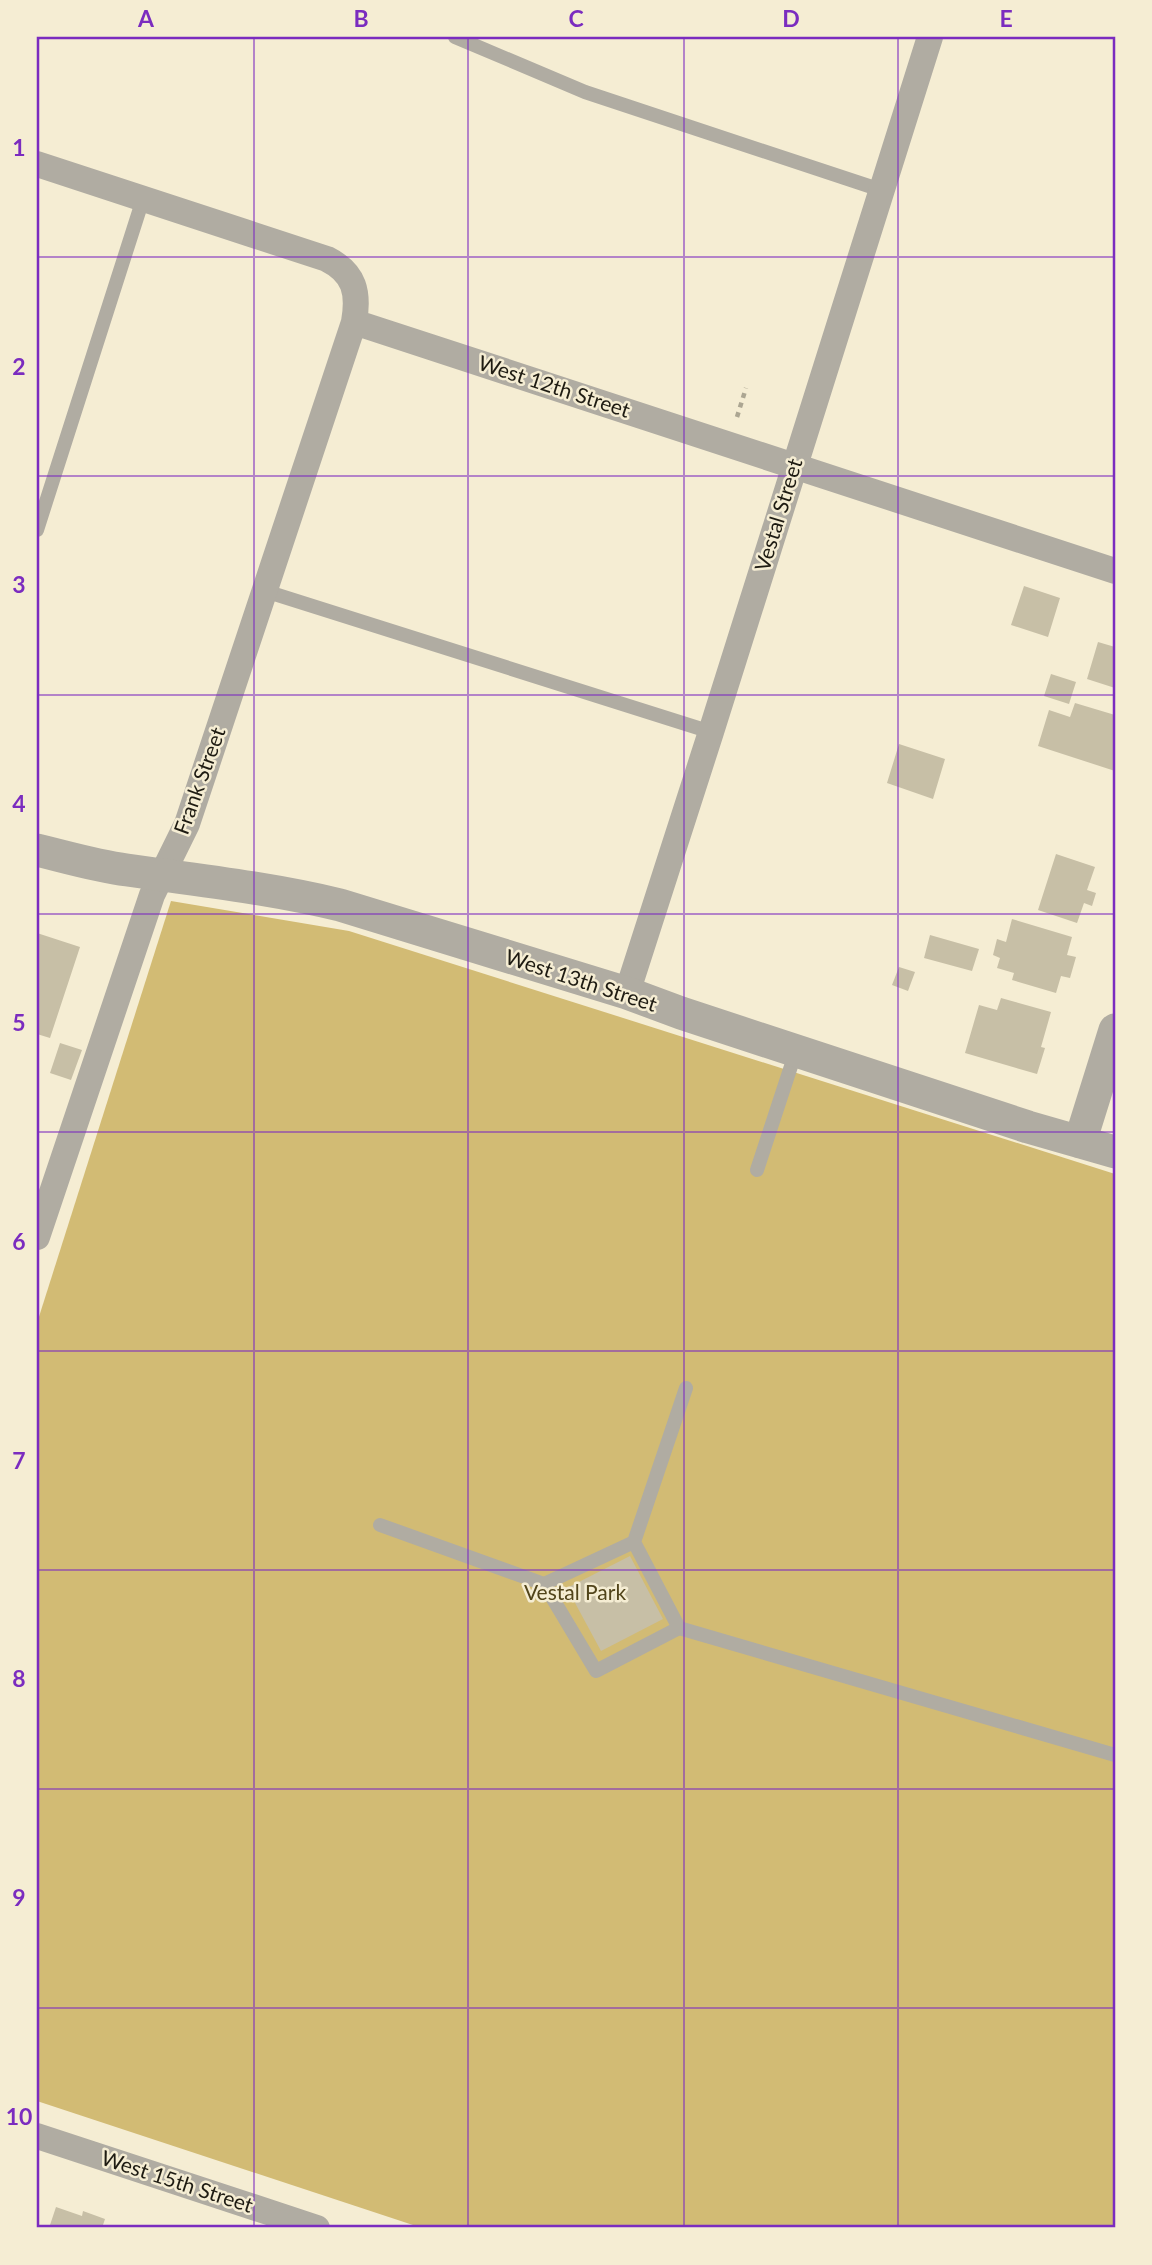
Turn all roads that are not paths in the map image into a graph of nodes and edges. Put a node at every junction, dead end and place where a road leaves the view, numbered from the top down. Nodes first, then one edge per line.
1 (455, 37) edge
2 (930, 37) edge
3 (37, 164) edge
4 (881, 190) junction
5 (143, 199) junction
6 (354, 322) junction
7 (794, 466) junction
8 (37, 530) edge
9 (1115, 571) edge
10 (265, 591) junction
11 (711, 732) junction
12 (37, 850) edge
13 (162, 874) junction
14 (627, 993) junction
15 (1115, 1030) edge
16 (796, 1051) junction
17 (1080, 1142) junction
18 (1115, 1152) edge
19 (757, 1170) dead end
20 (37, 1237) edge
21 (686, 1388) dead end
22 (380, 1525) dead end
23 (634, 1542) junction
24 (544, 1584) junction
25 (679, 1628) junction
26 (1115, 1755) edge
27 (37, 2136) edge
28 (317, 2228) edge

1 - 4 lane
2 - 4 street, Vestal Street
3 - 5 street
4 - 7 street, Vestal Street
5 - 6 street
5 - 8 lane
6 - 7 street, West 12th Street
6 - 10 street, Frank Street
7 - 9 street, West 12th Street
7 - 11 street, Vestal Street
10 - 11 lane
10 - 13 street, Frank Street
11 - 14 street, Vestal Street
12 - 13 street, West 13th Street
13 - 14 street, West 13th Street
13 - 20 street, Frank Street
14 - 16 street, West 13th Street
15 - 17 street
16 - 17 street, West 13th Street
16 - 19 lane
17 - 18 street, West 13th Street
21 - 23 lane
22 - 24 lane
23 - 24 lane
23 - 25 lane
24 - 25 lane
25 - 26 lane
27 - 28 street, West 15th Street

